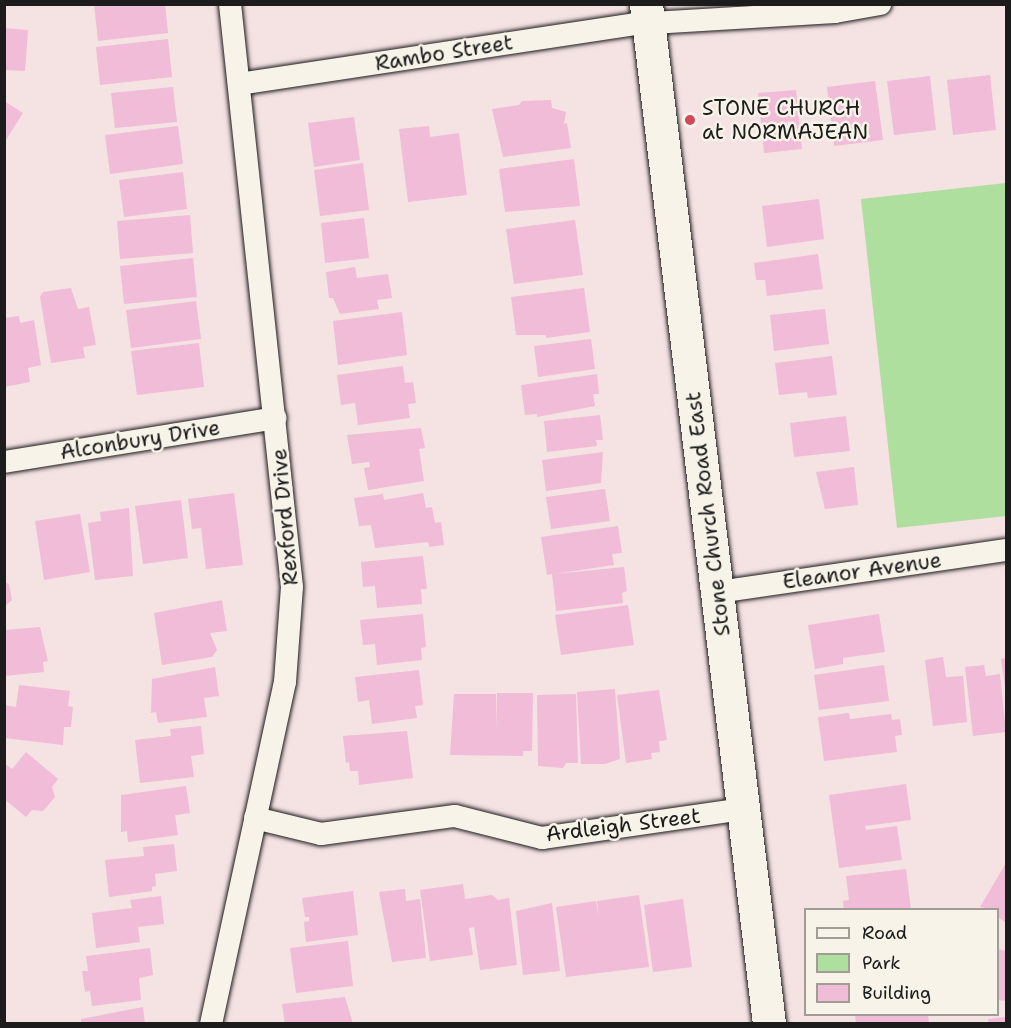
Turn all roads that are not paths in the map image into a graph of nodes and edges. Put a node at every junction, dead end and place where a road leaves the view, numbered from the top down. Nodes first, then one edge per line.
1 (230, 4) edge
2 (880, 4) edge
3 (647, 14) edge
4 (239, 84) junction
5 (275, 418) junction
6 (4, 462) edge
7 (1006, 550) edge
8 (718, 592) junction
9 (744, 809) junction
10 (255, 818) junction
11 (212, 1023) edge
12 (769, 1023) edge

1 - 4 street, Rexford Drive
2 - 3 street, Rambo Street
3 - 4 street, Rambo Street
3 - 8 main road, Stone Church Road East
4 - 5 street, Rexford Drive
5 - 6 street, Alconbury Drive
5 - 10 street, Rexford Drive
7 - 8 street, Eleanor Avenue
8 - 9 main road, Stone Church Road East
9 - 10 street, Ardleigh Street
9 - 12 main road, Stone Church Road East
10 - 11 street, Rexford Drive

